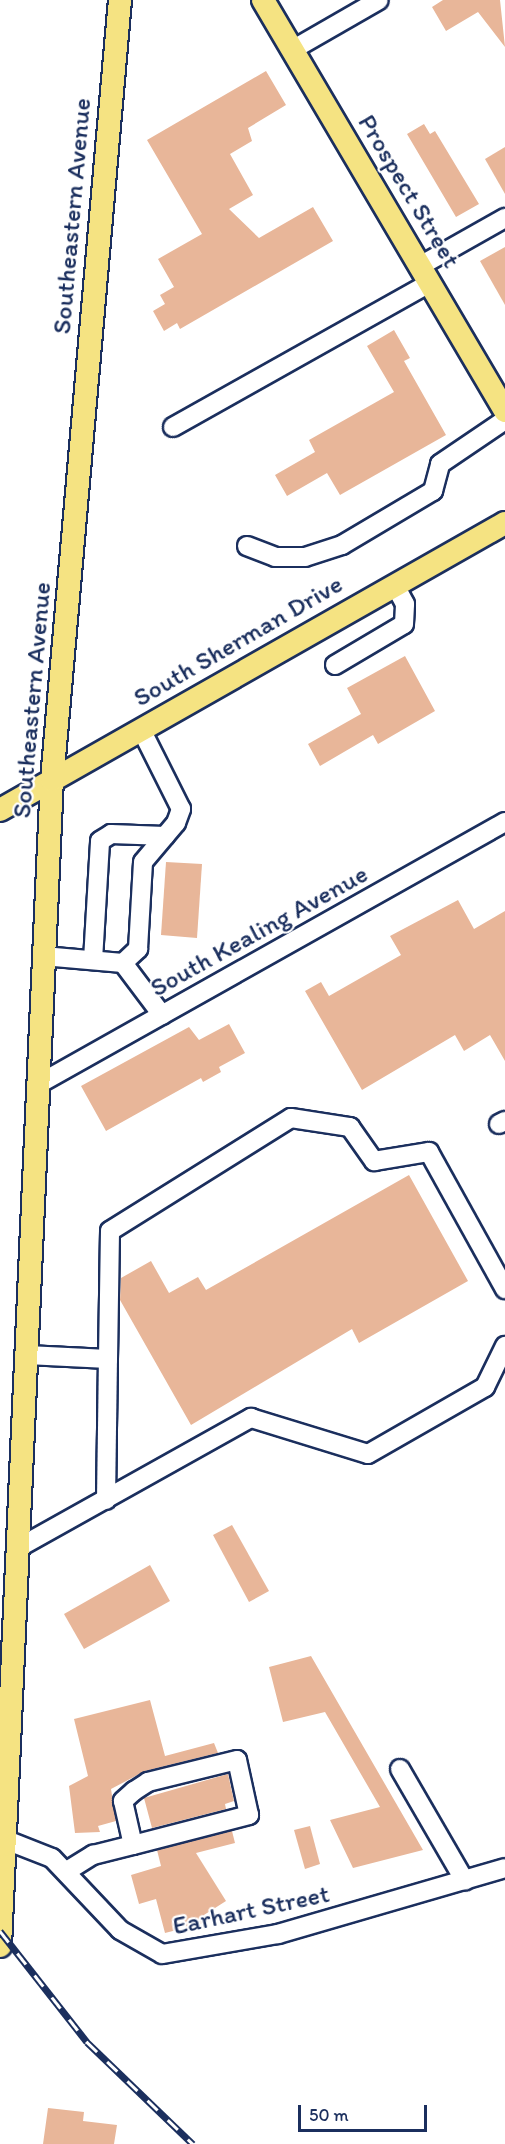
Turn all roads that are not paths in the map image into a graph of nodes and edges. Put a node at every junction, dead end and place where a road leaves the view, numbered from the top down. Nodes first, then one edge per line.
1 (120, 0) edge
2 (263, 0) edge
3 (379, 0) edge
4 (292, 50) junction
5 (505, 218) edge
6 (425, 274) junction
7 (505, 411) edge
8 (505, 420) edge
9 (173, 427) dead end
10 (505, 523) edge
11 (247, 546) dead end
12 (394, 585) junction
13 (335, 664) dead end
14 (141, 729) junction
15 (52, 780) junction
16 (0, 810) edge
17 (505, 822) edge
18 (165, 836) junction
19 (43, 956) junction
20 (93, 960) junction
21 (123, 963) junction
22 (162, 1015) junction
23 (37, 1085) junction
24 (505, 1289) edge
25 (505, 1346) edge
26 (27, 1354) junction
27 (108, 1359) junction
28 (106, 1500) junction
29 (18, 1548) junction
30 (400, 1769) dead end
31 (6, 1840) junction
32 (133, 1845) junction
33 (505, 1868) edge
34 (67, 1871) junction
35 (465, 1881) junction
36 (0, 1946) edge

1 - 15 main road, Southeastern Avenue
2 - 4 main road, Prospect Street
3 - 4 street
4 - 6 main road, Prospect Street
5 - 6 street
6 - 7 main road, Prospect Street
6 - 9 street
8 - 11 street
10 - 12 main road, South Sherman Drive
12 - 13 street
12 - 14 main road, South Sherman Drive
14 - 15 main road, South Sherman Drive
14 - 18 street
15 - 16 main road, South Sherman Drive
15 - 19 main road, Southeastern Avenue
17 - 22 street, South Kealing Avenue
18 - 20 street
18 - 21 street
19 - 20 street
19 - 23 main road, Southeastern Avenue
20 - 21 street
21 - 22 street
22 - 23 street, South Kealing Avenue
23 - 26 main road, Southeastern Avenue
24 - 27 street
25 - 28 street
26 - 27 street
26 - 29 main road, Southeastern Avenue
27 - 28 street
28 - 29 street
29 - 31 main road, Southeastern Avenue
30 - 35 street
31 - 34 street, Earhart Street
31 - 36 main road, Southeastern Avenue
32 - 32 street
32 - 34 street
33 - 35 street, Earhart Street
34 - 35 street, Earhart Street

